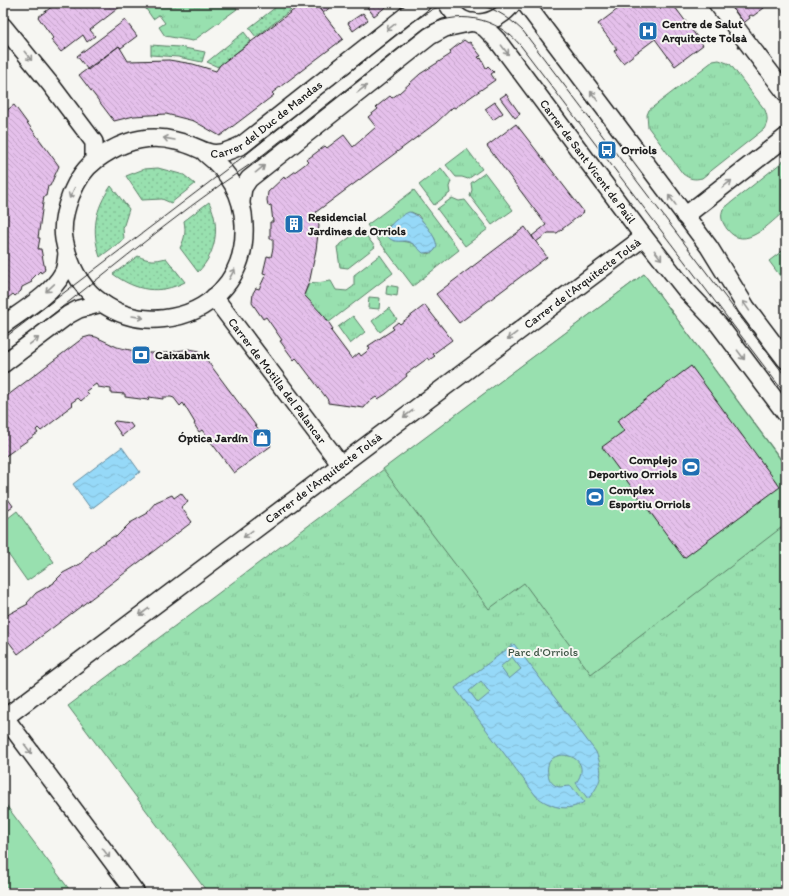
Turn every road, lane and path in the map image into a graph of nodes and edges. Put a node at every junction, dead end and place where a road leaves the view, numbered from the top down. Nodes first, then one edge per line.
1 (422, 3) edge
2 (447, 3) edge
3 (513, 3) edge
4 (525, 3) edge
5 (717, 3) edge
6 (475, 22) junction
7 (3, 26) edge
8 (786, 93) edge
9 (786, 137) edge
10 (205, 153) junction
11 (94, 161) junction
12 (241, 201) junction
13 (685, 216) junction
14 (644, 237) junction
15 (67, 254) junction
16 (210, 300) junction
17 (102, 303) junction
18 (3, 325) edge
19 (786, 360) edge
20 (3, 364) edge
21 (786, 414) edge
22 (341, 465) junction
23 (4, 717) edge
24 (136, 893) edge

1 -> 10 street, Carrer del Duc de Mandas
2 - 6 street, Carrer de Sant Vicent de Paül
3 - 6 street
13 -> 4 street
5 - 8 street
12 -> 6 street
6 -> 14 street, Carrer de Sant Vicent de Paül
7 -> 11 street
13 -> 9 street
10 -> 11 street, Carrer del Duc de Mandas
10 - 12 street
11 -> 15 street, Carrer del Duc de Mandas
16 -> 12 street
19 -> 13 street
14 -> 21 street, Carrer de Sant Vicent de Paül
14 -> 22 street, Carrer de l'Arquitecte Tolsà
15 - 17 street
15 -> 18 street
17 -> 16 street
16 - 22 street, Carrer de Motilla del Palancar
20 -> 17 street
22 -> 23 street, Carrer de l'Arquitecte Tolsà
23 -> 24 street

